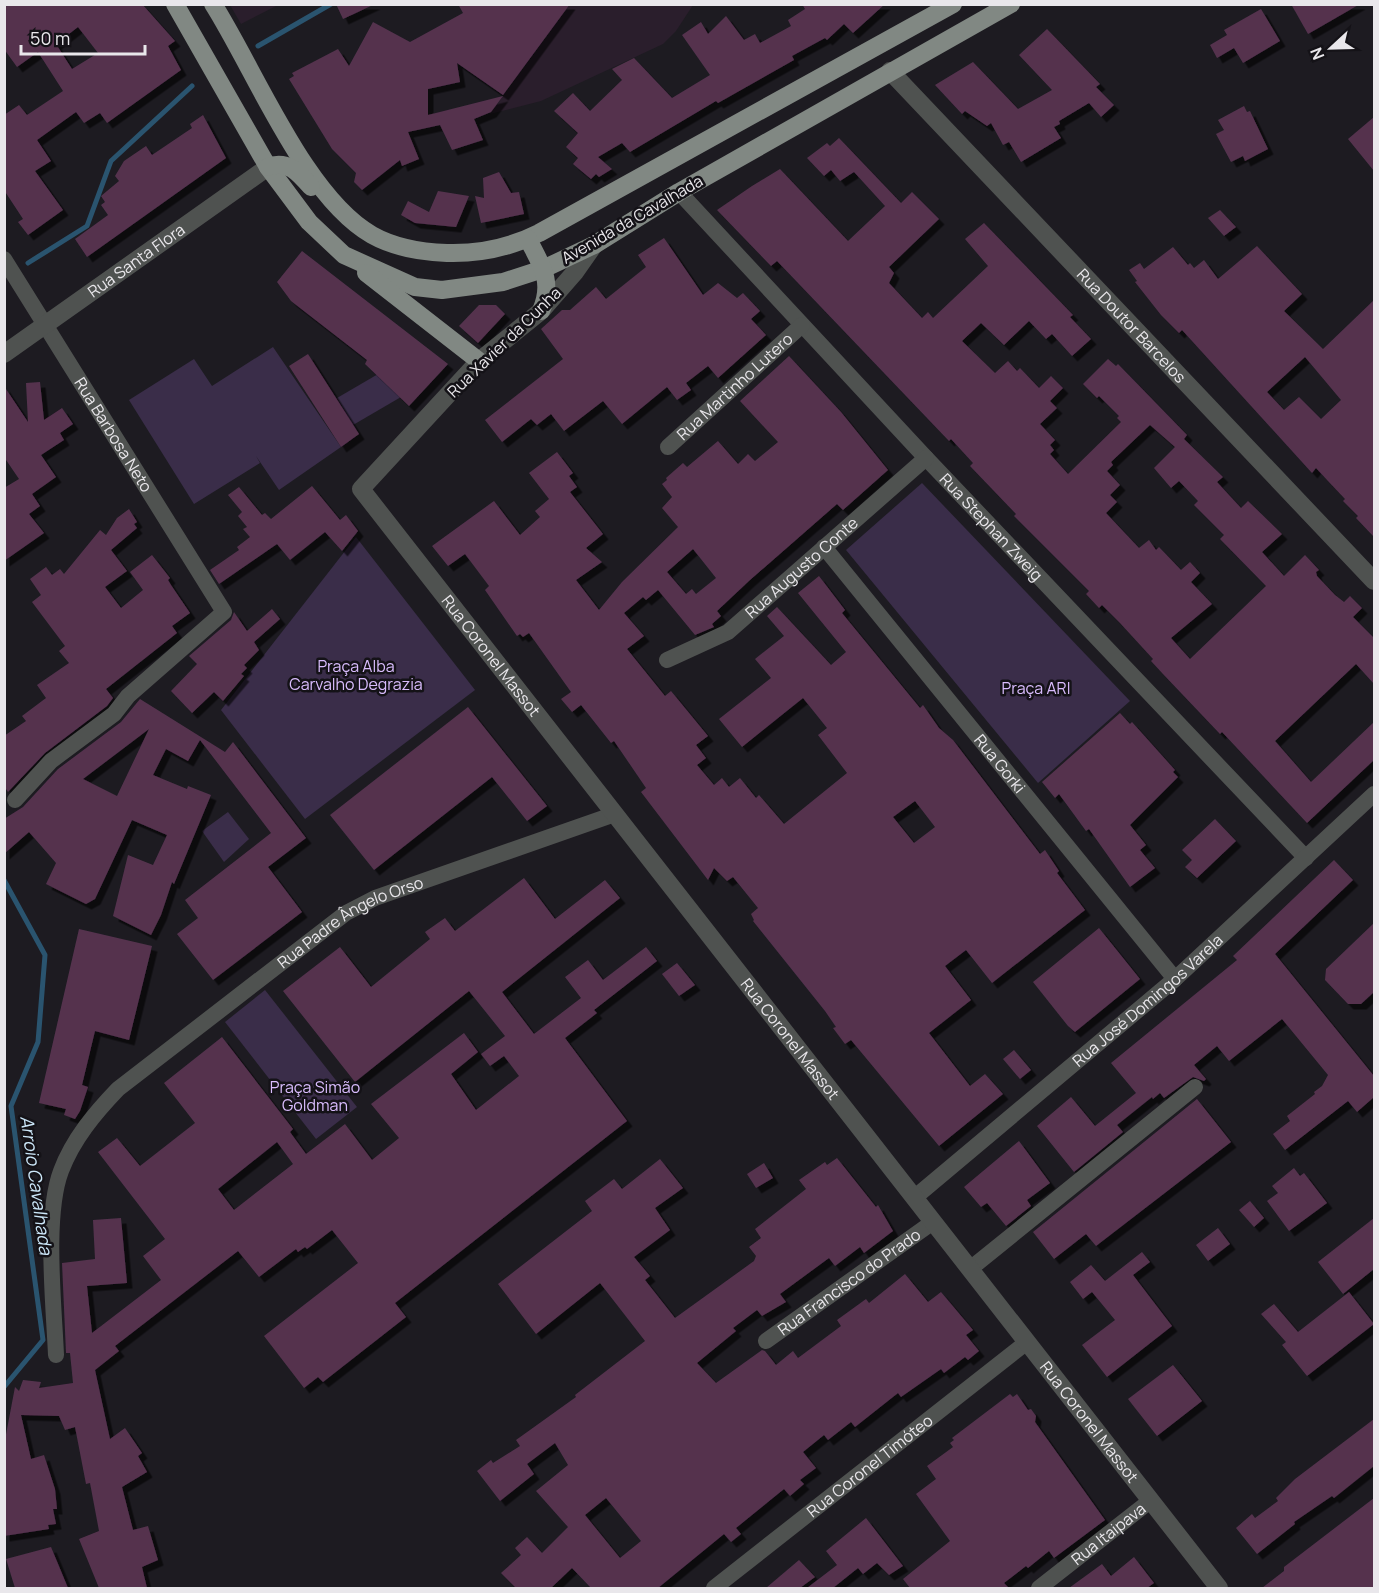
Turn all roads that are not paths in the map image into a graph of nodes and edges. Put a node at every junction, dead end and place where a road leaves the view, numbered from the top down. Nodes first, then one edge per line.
1 (175, 4) edge
2 (213, 4) edge
3 (1011, 4) edge
4 (947, 8) edge
5 (890, 71) junction
6 (268, 167) junction
7 (680, 192) junction
8 (351, 220) junction
9 (528, 239) junction
10 (594, 244) junction
11 (344, 255) junction
12 (4, 259) edge
13 (543, 269) junction
14 (540, 311) junction
15 (45, 323) junction
16 (802, 325) junction
17 (4, 354) edge
18 (479, 361) junction
19 (668, 447) dead end
20 (926, 458) junction
21 (362, 489) joint
22 (824, 547) junction
23 (1374, 581) edge
24 (668, 660) dead end
25 (1374, 794) edge
26 (15, 800) dead end
27 (615, 814) junction
28 (1306, 858) junction
29 (1175, 979) junction
30 (1195, 1088) dead end
31 (914, 1198) junction
32 (933, 1222) junction
33 (970, 1269) junction
34 (766, 1341) dead end
35 (1027, 1342) junction
36 (56, 1355) dead end
37 (1150, 1501) junction
38 (714, 1588) edge
39 (1039, 1588) edge
40 (1219, 1588) edge

1 - 6 main road, Avenida da Cavalhada
2 - 8 main road, Avenida da Cavalhada
3 - 5 main road, Avenida da Cavalhada
4 - 5 main road
4 - 9 main road, Avenida da Cavalhada
5 - 7 main road, Avenida da Cavalhada
5 - 23 street, Rua Doutor Barcelos
6 - 8 main road
6 - 11 main road, Avenida da Cavalhada
6 - 15 street, Rua Santa Flora
7 - 10 main road, Avenida da Cavalhada
7 - 16 street, Rua Stephan Zweig
8 - 9 main road, Avenida da Cavalhada
9 - 13 main road
10 - 13 main road, Avenida da Cavalhada
10 - 14 street, Rua Xavier da Cunha
11 - 13 main road, Avenida da Cavalhada
11 - 18 main road
12 - 15 street, Rua Barbosa Neto
13 - 14 main road
14 - 18 street, Rua Xavier da Cunha
15 - 17 street, Rua Santa Flora
15 - 26 street, Rua Barbosa Neto
16 - 19 street, Rua Martinho Lutero
16 - 20 street, Rua Stephan Zweig
18 - 21 street, Rua Xavier da Cunha
20 - 22 street, Rua Augusto Conte
20 - 28 street, Rua Stephan Zweig
21 - 27 street, Rua Coronel Massot
22 - 24 street, Rua Augusto Conte
22 - 29 street, Rua Gorki
25 - 28 street, Rua José Domingos Varela
27 - 31 street, Rua Coronel Massot
27 - 36 street, Rua Padre Ângelo Orso
28 - 29 street, Rua José Domingos Varela
29 - 31 street, Rua José Domingos Varela
30 - 33 street
31 - 32 street, Rua Coronel Massot
32 - 33 street, Rua Coronel Massot
32 - 34 street, Rua Francisco do Prado
33 - 35 street, Rua Coronel Massot
35 - 37 street, Rua Coronel Massot
35 - 38 street, Rua Coronel Timóteo
37 - 39 street, Rua Itaipava
37 - 40 street, Rua Coronel Massot

